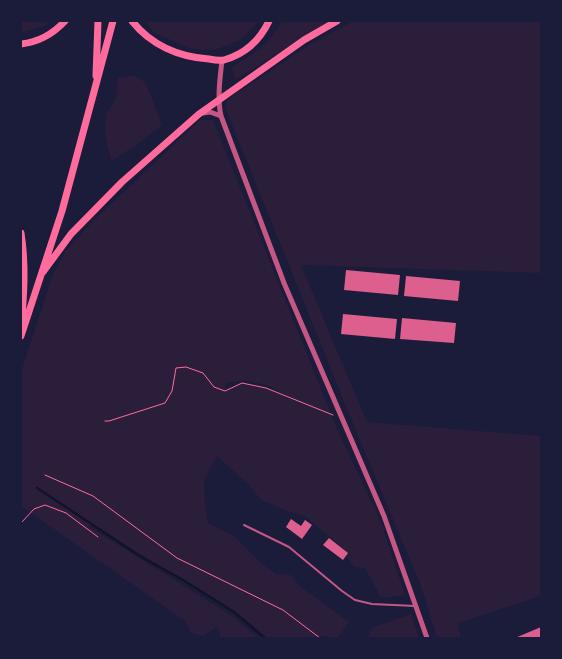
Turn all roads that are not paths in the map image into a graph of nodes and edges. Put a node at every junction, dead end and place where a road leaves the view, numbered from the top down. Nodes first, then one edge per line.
1 (65, 21) edge
2 (98, 21) edge
3 (113, 21) edge
4 (132, 21) edge
5 (270, 21) edge
6 (337, 21) edge
7 (21, 44) edge
8 (222, 60) junction
9 (95, 88) junction
10 (219, 98) junction
11 (199, 114) junction
12 (221, 116) junction
13 (21, 233) edge
14 (43, 272) junction
15 (21, 328) edge
16 (21, 336) edge
17 (244, 526) dead end
18 (415, 606) junction
19 (427, 638) edge

1 - 7 highway
2 - 9 highway
3 - 9 highway
4 - 8 highway
5 - 8 highway
6 - 10 highway
8 - 10 street
9 - 14 highway
10 - 11 highway
10 - 12 street
11 - 12 street
11 - 14 highway
12 - 18 street
13 - 15 highway
14 - 16 highway
17 - 18 lane
18 - 19 street

